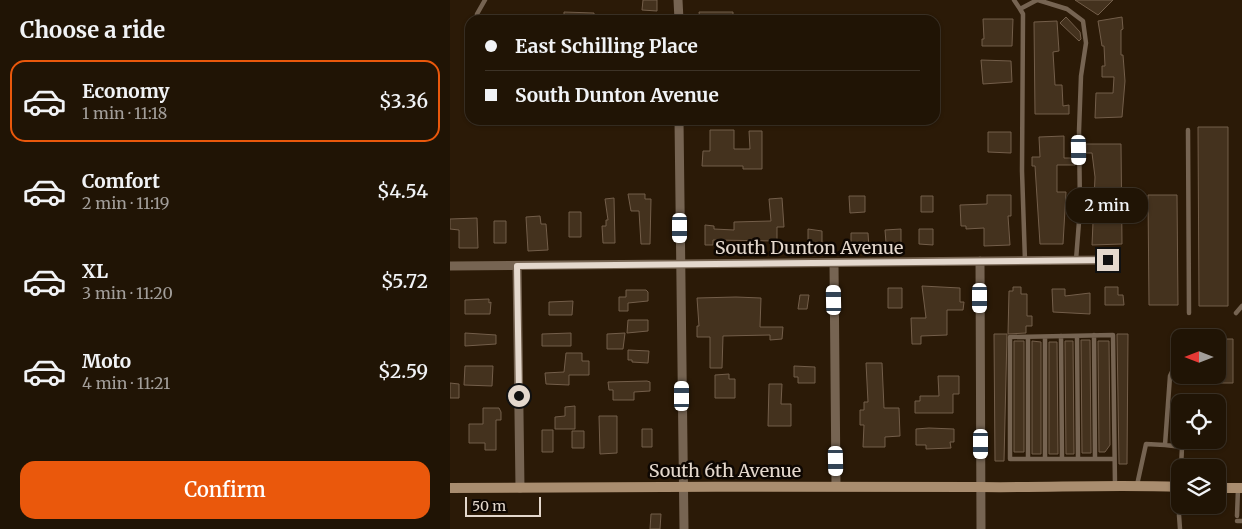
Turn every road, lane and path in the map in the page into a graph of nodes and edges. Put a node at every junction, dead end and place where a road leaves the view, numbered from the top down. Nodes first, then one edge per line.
1 (485, 0) edge
2 (678, 0) edge
3 (1014, 0) edge
4 (1037, 0) edge
5 (1020, 9) junction
6 (477, 14) dead end
7 (678, 15) edge
8 (679, 125) edge
9 (1188, 130) dead end
10 (1076, 260) junction
11 (1108, 260) dead end
12 (980, 261) junction
13 (1025, 261) junction
14 (834, 263) junction
15 (681, 264) junction
16 (450, 266) edge
17 (517, 266) junction
18 (1242, 306) edge
19 (1189, 312) dead end
20 (1236, 312) dead end
21 (1094, 335) junction
22 (1045, 336) junction
23 (1061, 336) junction
24 (1077, 336) junction
25 (1028, 337) junction
26 (1171, 374) edge
27 (1165, 445) junction
28 (1028, 459) junction
29 (1045, 459) junction
30 (1062, 459) junction
31 (1078, 459) junction
32 (1095, 459) junction
33 (1114, 459) junction
34 (1181, 459) edge
35 (836, 485) junction
36 (1115, 485) junction
37 (1137, 485) junction
38 (683, 486) junction
39 (981, 487) junction
40 (1171, 487) edge
41 (450, 488) edge
42 (520, 488) junction
43 (1226, 488) edge
44 (1240, 488) edge
45 (1179, 515) dead end
46 (1238, 519) edge
47 (684, 529) edge
48 (981, 529) edge
49 (1180, 529) edge

1 - 6 lane
2 - 7 street
3 - 5 lane
4 - 5 lane
4 - 10 lane
5 - 13 lane
8 - 15 street
9 - 19 lane
10 - 11 street, South Dunton Avenue
10 - 13 street, South Dunton Avenue
12 - 13 street, South Dunton Avenue
12 - 14 street, South Dunton Avenue
12 - 39 street
14 - 15 street, South Dunton Avenue
14 - 35 street
15 - 17 street, South Dunton Avenue
15 - 38 street
16 - 17 street, South Dunton Avenue
17 - 42 street
18 - 20 lane
21 - 24 lane
21 - 32 lane
21 - 33 lane
22 - 23 lane
22 - 25 lane
22 - 29 lane
23 - 24 lane
23 - 30 lane
24 - 31 lane
25 - 28 lane
25 - 28 lane
26 - 27 lane
27 - 34 lane
27 - 37 lane
28 - 29 lane
29 - 30 lane
30 - 31 lane
31 - 32 lane
32 - 33 lane
33 - 36 lane
35 - 38 street, South 6th Avenue
35 - 39 street, South 6th Avenue
36 - 37 street, South 6th Avenue
36 - 39 street, South 6th Avenue
37 - 40 street, South 6th Avenue
38 - 42 street, South 6th Avenue
38 - 47 street
39 - 48 street
41 - 42 street, South 6th Avenue
43 - 44 street
44 - 46 lane
45 - 49 lane

